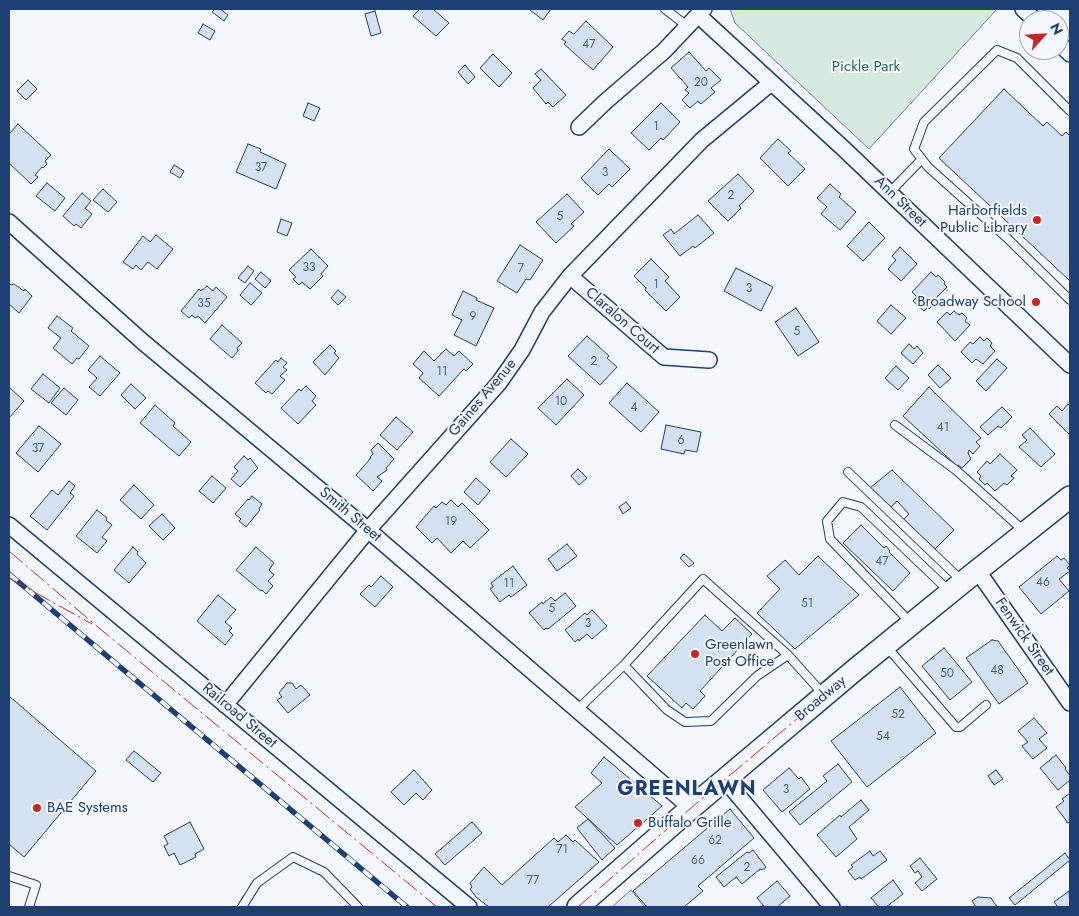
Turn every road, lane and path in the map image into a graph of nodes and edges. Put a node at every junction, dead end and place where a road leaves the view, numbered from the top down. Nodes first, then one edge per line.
1 (665, 9) edge
2 (696, 17) edge
3 (771, 83) junction
4 (1070, 111) edge
5 (579, 127) dead end
6 (922, 159) junction
7 (890, 192) junction
8 (9, 222) edge
9 (570, 276) junction
10 (1070, 300) edge
11 (709, 360) dead end
12 (1070, 365) edge
13 (895, 425) dead end
14 (848, 472) dead end
15 (1070, 497) edge
16 (9, 525) edge
17 (368, 530) junction
18 (1026, 532) junction
19 (963, 582) junction
20 (912, 624) junction
21 (886, 645) junction
22 (788, 655) junction
23 (624, 665) junction
24 (824, 696) junction
25 (1070, 703) edge
26 (225, 705) junction
27 (986, 705) dead end
28 (577, 710) junction
29 (725, 780) junction
30 (691, 808) junction
31 (9, 876) edge
32 (29, 907) edge
33 (242, 907) edge
34 (358, 907) edge
35 (469, 907) edge
36 (578, 907) edge
37 (832, 907) edge

1 - 2 lane
2 - 3 street, Ann Street
2 - 5 street
3 - 7 street, Ann Street
3 - 9 street, Gaines Avenue
4 - 6 lane
6 - 7 lane
6 - 10 lane
7 - 12 street, Ann Street
8 - 17 street, Smith Street
9 - 11 street, Claralon Court
9 - 17 street, Gaines Avenue
13 - 18 lane
14 - 19 lane
15 - 18 main road, Broadway
16 - 26 street, Railroad Street
17 - 26 street, Gaines Avenue
17 - 28 street, Smith Street
18 - 19 main road, Broadway
19 - 20 main road, Broadway
19 - 20 lane
19 - 25 street, Fenwick Street
20 - 21 main road, Broadway
21 - 24 main road, Broadway
21 - 27 lane
22 - 23 lane
22 - 23 lane
22 - 24 lane
23 - 28 lane
24 - 29 main road, Broadway
26 - 35 street, Railroad Street
28 - 30 street, Smith Street
29 - 30 main road, Broadway
29 - 37 street
30 - 36 main road, Broadway
31 - 32 lane
33 - 34 lane

